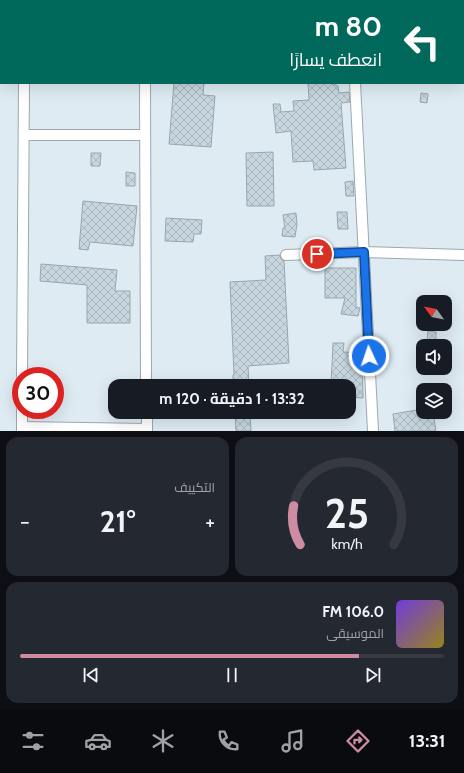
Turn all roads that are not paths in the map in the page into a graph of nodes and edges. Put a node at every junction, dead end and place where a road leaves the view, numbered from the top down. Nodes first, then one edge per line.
1 (24, 84) edge
2 (145, 84) edge
3 (355, 84) edge
4 (24, 135) junction
5 (145, 135) junction
6 (364, 252) junction
7 (464, 254) edge
8 (286, 255) dead end
9 (22, 367) edge
10 (146, 379) edge
11 (147, 419) edge
12 (22, 429) edge
13 (147, 430) edge
14 (373, 431) edge

1 - 4 street
2 - 5 street
3 - 6 street
4 - 5 street
4 - 9 street
5 - 10 street
6 - 7 street
6 - 8 street
6 - 14 street
11 - 13 street
12 - 13 street

